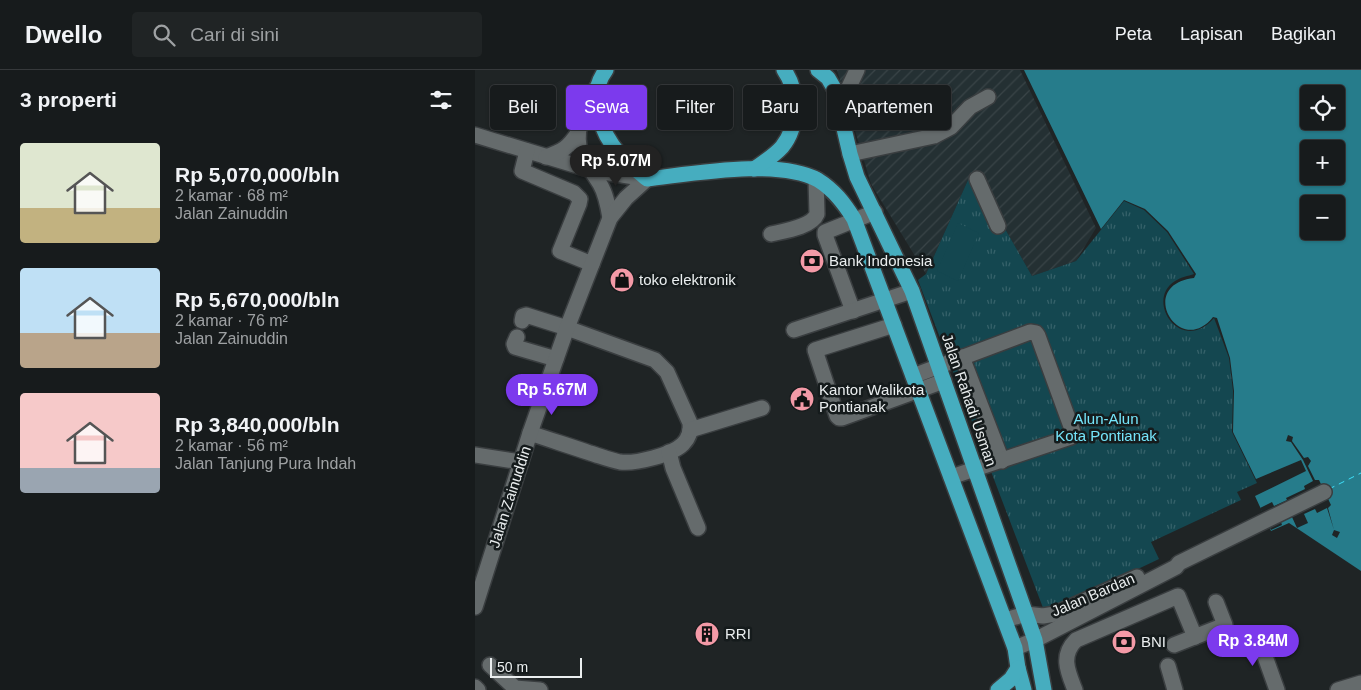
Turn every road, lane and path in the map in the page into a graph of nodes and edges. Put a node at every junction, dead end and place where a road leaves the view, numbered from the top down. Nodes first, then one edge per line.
1 (606, 70) edge
2 (784, 70) edge
3 (818, 70) edge
4 (857, 70) edge
5 (598, 85) edge
6 (832, 85) edge
7 (850, 85) edge
8 (988, 98) dead end
9 (604, 130) edge
10 (844, 130) edge
11 (578, 132) joint
12 (475, 135) edge
13 (527, 151) junction
14 (850, 154) junction
15 (546, 157) junction
16 (754, 169) junction
17 (591, 170) junction
18 (647, 179) junction
19 (977, 179) dead end
20 (816, 180) junction
21 (875, 212) junction
22 (609, 218) junction
23 (854, 219) junction
24 (998, 226) dead end
25 (771, 234) dead end
26 (592, 264) junction
27 (912, 292) junction
28 (885, 301) junction
29 (853, 311) junction
30 (522, 321) dead end
31 (894, 325) junction
32 (567, 328) junction
33 (794, 330) dead end
34 (517, 337) dead end
35 (962, 356) junction
36 (556, 359) junction
37 (938, 366) junction
38 (913, 376) junction
39 (944, 381) junction
40 (919, 391) junction
41 (762, 408) dead end
42 (691, 430) junction
43 (531, 433) junction
44 (669, 452) junction
45 (475, 456) edge
46 (1002, 461) junction
47 (521, 462) junction
48 (975, 470) junction
49 (951, 477) junction
50 (1324, 492) dead end
51 (698, 528) dead end
52 (1174, 567) junction
53 (1179, 596) junction
54 (1216, 602) dead end
55 (475, 607) edge
56 (1026, 614) junction
57 (1005, 620) junction
58 (1257, 634) dead end
59 (1195, 637) junction
60 (1035, 640) junction
61 (1174, 645) dead end
62 (1015, 648) junction
63 (490, 665) dead end
64 (1168, 666) dead end
65 (1018, 668) junction
66 (1361, 683) edge
67 (475, 687) edge
68 (478, 690) edge
69 (540, 690) edge
70 (998, 690) edge
71 (1024, 690) edge
72 (1045, 690) edge
73 (1075, 690) edge
74 (1175, 690) edge
75 (1277, 690) edge
76 (1338, 690) edge

1 - 5 highway
2 - 16 highway
3 - 6 highway, Jalan Rahadi Usman
4 - 7 street
8 - 14 street
9 - 18 highway
10 - 14 highway, Jalan Rahadi Usman
11 - 15 street
11 - 17 street
12 - 13 street
13 - 15 street
13 - 26 street
14 - 21 highway, Jalan Rahadi Usman
15 - 17 street
16 - 18 highway
16 - 20 highway
17 - 18 street
17 - 22 street
18 - 22 street, Jalan Zainuddin
19 - 24 street
20 - 23 highway
20 - 25 street
21 - 23 street
21 - 27 highway, Jalan Rahadi Usman
22 - 26 street, Jalan Zainuddin
23 - 28 highway
23 - 29 street
26 - 32 street, Jalan Zainuddin
27 - 28 street
27 - 37 highway, Jalan Rahadi Usman
28 - 29 street
28 - 31 highway
29 - 33 street
30 - 32 street
31 - 38 highway
31 - 40 street
32 - 36 street, Jalan Zainuddin
32 - 42 street
34 - 36 street
35 - 37 street
35 - 46 street
35 - 46 street
36 - 43 street, Jalan Zainuddin
37 - 38 street
37 - 39 highway, Jalan Rahadi Usman
38 - 40 highway
39 - 40 street
39 - 48 highway, Jalan Rahadi Usman
40 - 49 highway
41 - 42 street
42 - 44 street
43 - 44 street
43 - 47 street, Jalan Zainuddin
44 - 51 street
45 - 47 street
46 - 48 street
47 - 55 street, Jalan Zainuddin
48 - 49 street
48 - 56 highway, Jalan Rahadi Usman
49 - 57 highway
50 - 52 street, Jalan Bardan
52 - 53 street
52 - 56 street, Jalan Bardan
52 - 60 street, Jalan Bardan
53 - 59 street
53 - 73 street
54 - 59 street
56 - 57 street, Jalan Bardan
56 - 60 highway, Jalan Rahadi Usman
57 - 62 highway
58 - 75 street
59 - 61 street
60 - 62 street, Jalan Bardan
60 - 72 highway, Jalan Rahadi Usman
62 - 65 highway
63 - 69 street
64 - 74 street
65 - 70 highway
65 - 71 highway
66 - 76 street
67 - 68 street

